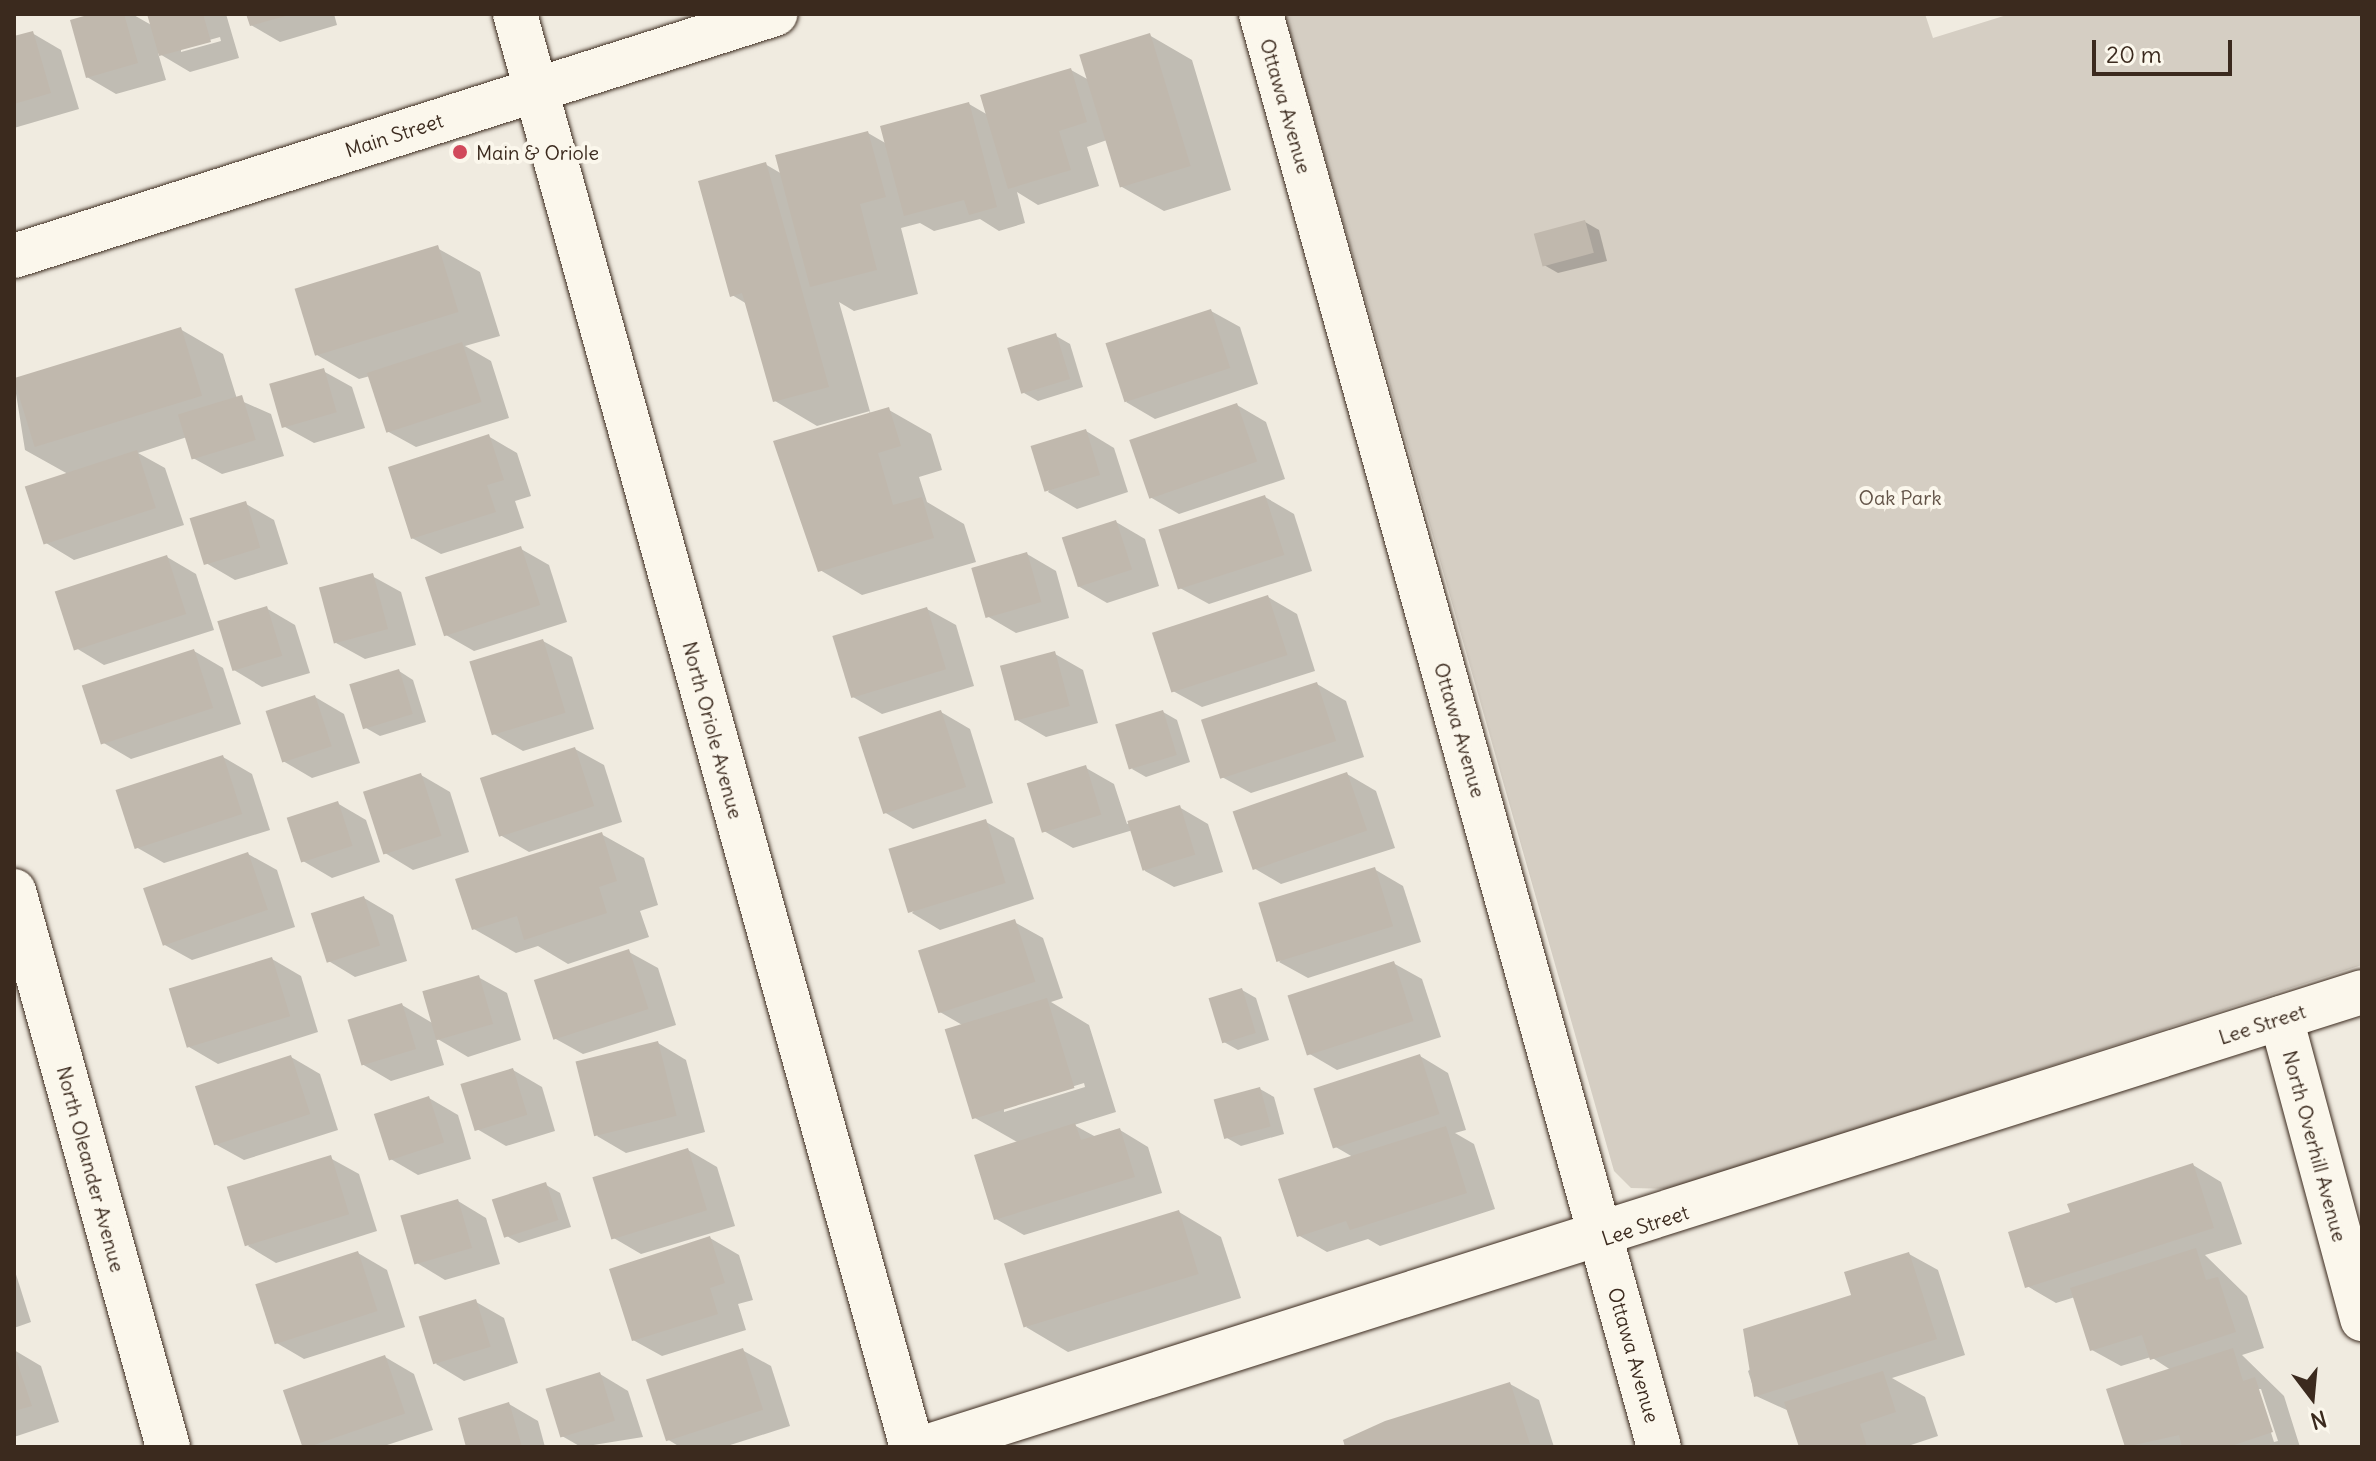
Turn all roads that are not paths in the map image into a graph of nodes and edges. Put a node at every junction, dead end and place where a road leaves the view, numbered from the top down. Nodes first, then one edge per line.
1 (515, 14) edge
2 (775, 14) edge
3 (1261, 14) edge
4 (536, 90) junction
5 (14, 256) edge
6 (14, 891) edge
7 (2362, 992) edge
8 (2281, 1018) junction
9 (1601, 1239) junction
10 (2362, 1319) edge
11 (168, 1447) edge
12 (912, 1447) edge
13 (926, 1447) edge
14 (1659, 1447) edge

1 - 4 street, North Oriole Avenue
2 - 4 street, Main Street
3 - 9 street, Ottawa Avenue
4 - 5 street, Main Street
4 - 12 street, North Oriole Avenue
6 - 11 street, North Oleander Avenue
7 - 8 street, Lee Street
8 - 9 street, Lee Street
8 - 10 street, North Overhill Avenue
9 - 13 street, Lee Street
9 - 14 street, Ottawa Avenue

